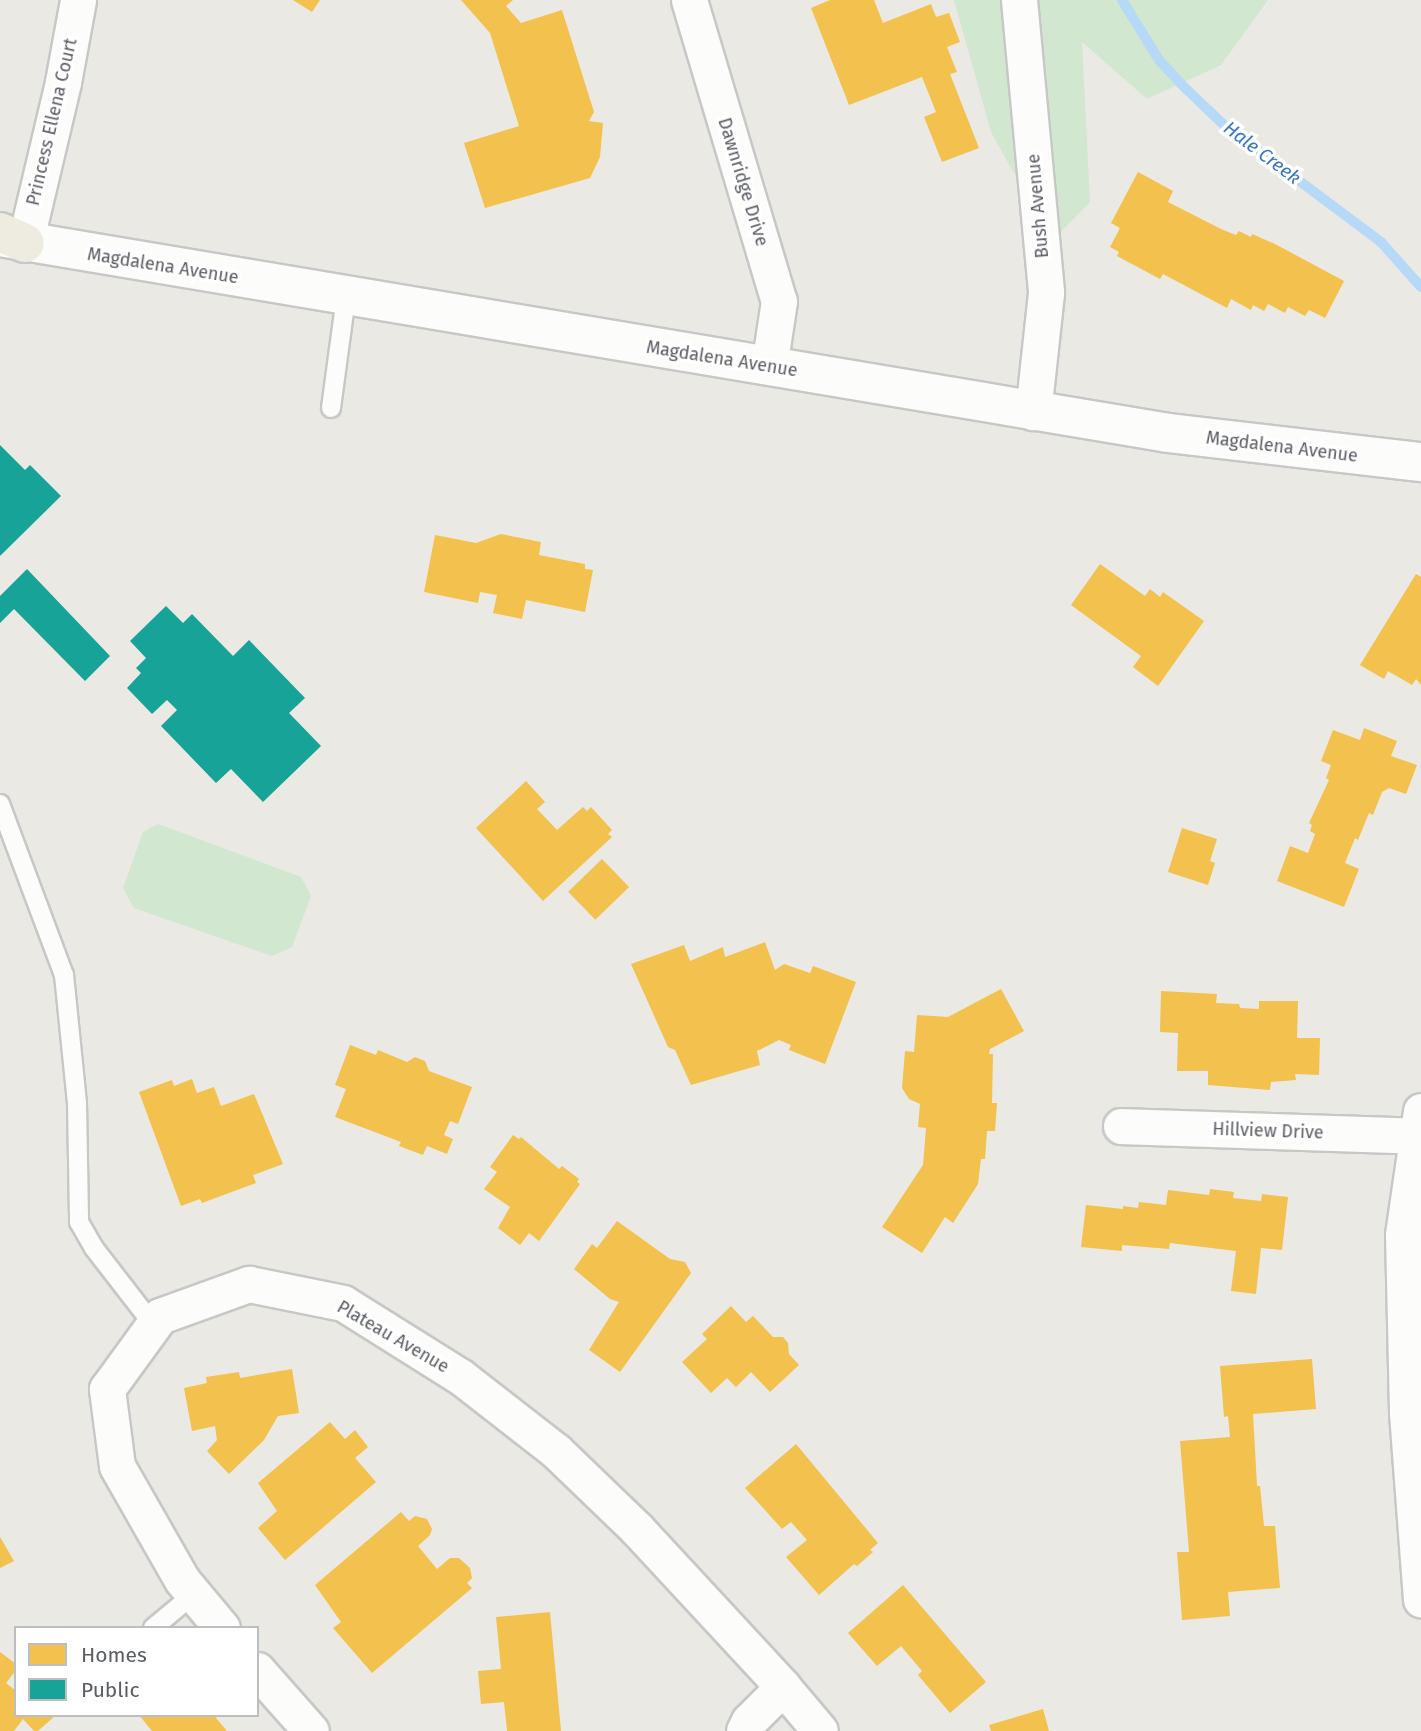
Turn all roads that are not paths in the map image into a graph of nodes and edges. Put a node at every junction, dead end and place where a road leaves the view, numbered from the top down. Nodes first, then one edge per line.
1 (78, 0) edge
2 (689, 0) edge
3 (1019, 0) edge
4 (6, 240) edge
5 (346, 297) junction
6 (769, 366) junction
7 (331, 408) dead end
8 (1033, 412) junction
9 (1421, 462) edge
10 (0, 804) edge
11 (1418, 1123) edge
12 (1121, 1126) dead end
13 (155, 1326) junction
14 (194, 1594) junction
15 (1421, 1599) edge
16 (155, 1626) edge
17 (220, 1626) edge
18 (259, 1672) edge
19 (783, 1687) junction
20 (311, 1731) edge
21 (744, 1731) edge
22 (820, 1731) edge

1 - 4 street, Princess Ellena Court
2 - 6 street, Dawnridge Drive
3 - 8 street, Bush Avenue
4 - 5 main road, Magdalena Avenue
5 - 6 main road, Magdalena Avenue
5 - 7 lane
6 - 8 main road, Magdalena Avenue
8 - 9 main road, Magdalena Avenue
10 - 13 lane
11 - 12 street, Hillview Drive
11 - 15 street, Hillview Drive
13 - 14 street, Plateau Avenue
13 - 19 street, Plateau Avenue
14 - 16 lane
14 - 17 street, Plateau Avenue
18 - 20 street
19 - 21 street
19 - 22 street, Plateau Avenue

